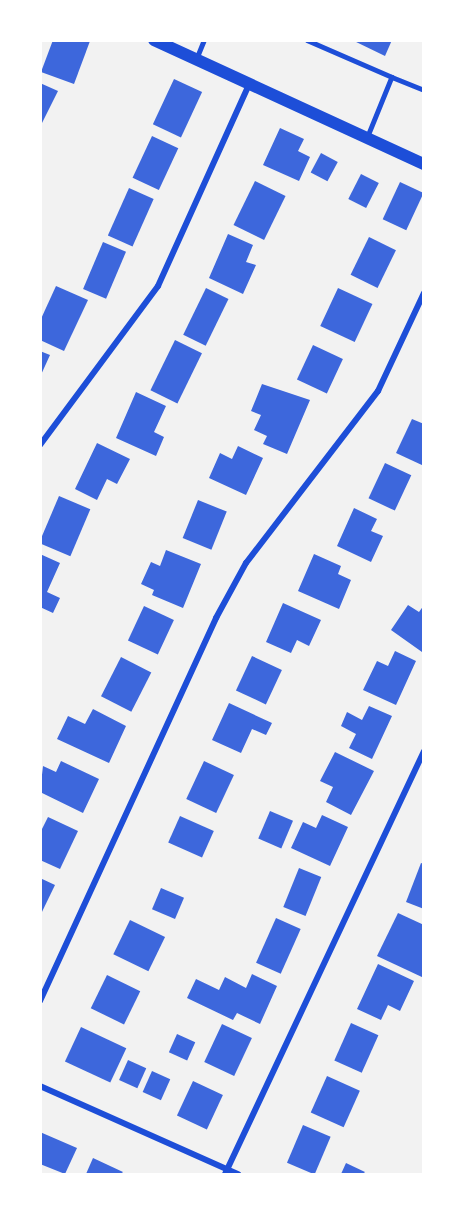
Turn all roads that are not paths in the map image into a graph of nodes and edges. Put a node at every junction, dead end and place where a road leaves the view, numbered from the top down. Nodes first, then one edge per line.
1 (154, 40) edge
2 (204, 40) edge
3 (307, 40) edge
4 (196, 60) junction
5 (392, 76) junction
6 (249, 84) junction
7 (423, 90) edge
8 (367, 138) junction
9 (423, 164) edge
10 (423, 293) edge
11 (40, 445) edge
12 (423, 751) edge
13 (40, 1001) edge
14 (40, 1086) edge
15 (226, 1172) edge
16 (238, 1174) edge

1 - 4 main road
2 - 4 lane
3 - 5 lane
4 - 6 main road
5 - 7 lane
5 - 8 lane
6 - 8 main road
6 - 11 street
8 - 9 main road
10 - 13 street
12 - 15 street
14 - 15 street
15 - 16 street

